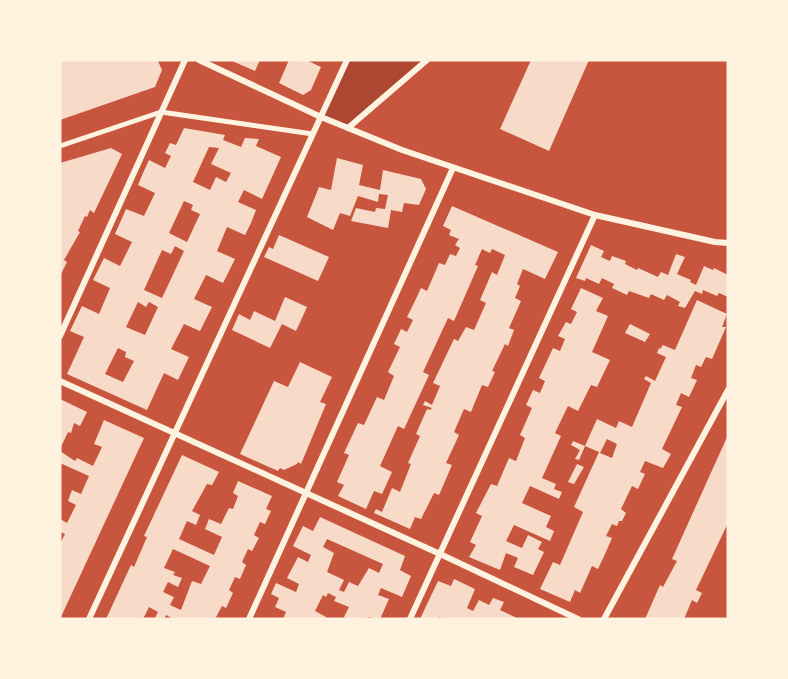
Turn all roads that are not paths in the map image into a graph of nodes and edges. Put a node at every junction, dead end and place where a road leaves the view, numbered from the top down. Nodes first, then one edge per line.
1 (185, 60) edge
2 (199, 60) edge
3 (347, 60) edge
4 (427, 60) edge
5 (161, 112) junction
6 (321, 117) junction
7 (348, 128) junction
8 (313, 134) junction
9 (60, 146) edge
10 (453, 168) junction
11 (595, 215) junction
12 (728, 243) edge
13 (60, 336) edge
14 (60, 381) edge
15 (728, 390) edge
16 (174, 433) junction
17 (306, 493) junction
18 (440, 554) junction
19 (89, 619) edge
20 (249, 619) edge
21 (410, 619) edge
22 (578, 619) edge
23 (604, 619) edge

1 - 5 street
2 - 6 street
3 - 6 street
4 - 7 street
5 - 8 street
5 - 9 street
5 - 13 street
6 - 7 street
6 - 8 street
7 - 10 street
8 - 16 street
10 - 11 street
10 - 17 street
11 - 12 street
11 - 18 street
14 - 16 street
15 - 23 street
16 - 17 street
16 - 19 street
17 - 18 street
17 - 20 street
18 - 21 street
18 - 22 street

